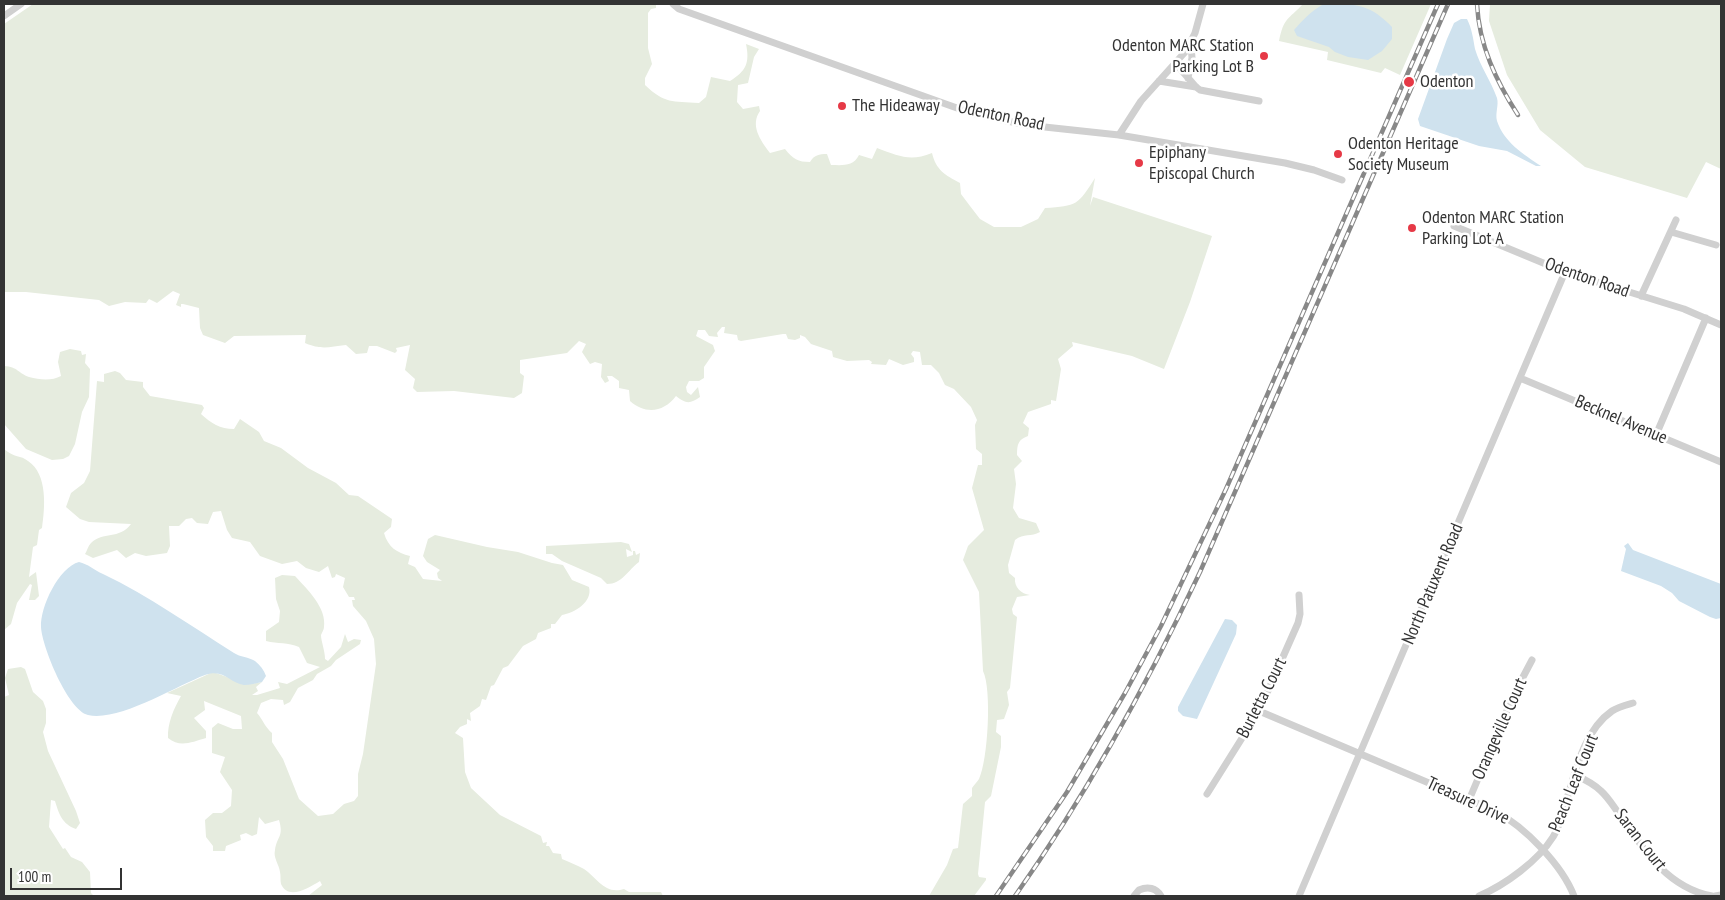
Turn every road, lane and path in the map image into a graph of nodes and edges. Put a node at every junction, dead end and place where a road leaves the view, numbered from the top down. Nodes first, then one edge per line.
1 (21, 4) edge
2 (673, 4) edge
3 (1203, 4) edge
4 (4, 16) edge
5 (1191, 42) junction
6 (1176, 64) junction
7 (1188, 78) junction
8 (1159, 81) junction
9 (1196, 87) junction
10 (1259, 101) dead end
11 (1119, 135) junction
12 (1342, 180) dead end
13 (1676, 220) dead end
14 (1454, 226) dead end
15 (1670, 232) junction
16 (1716, 245) dead end
17 (1565, 272) junction
18 (1641, 296) junction
19 (1706, 318) junction
20 (1721, 325) edge
21 (1520, 378) junction
22 (1656, 435) junction
23 (1721, 462) edge
24 (1300, 595) dead end
25 (1532, 660) dead end
26 (1633, 703) dead end
27 (1259, 711) junction
28 (1360, 754) junction
29 (1575, 775) junction
30 (1207, 794) dead end
31 (1469, 800) junction
32 (1542, 850) junction
33 (1134, 896) edge
34 (1161, 896) edge
35 (1299, 896) edge
36 (1479, 896) edge
37 (1574, 896) edge
38 (1714, 896) edge
39 (1721, 896) edge

1 - 4 street
2 - 11 street, Odenton Road
3 - 5 street
5 - 6 street
5 - 7 street
6 - 7 street
6 - 8 street
7 - 9 street
8 - 9 street
8 - 11 street
9 - 10 street
11 - 12 street, Odenton Road
13 - 15 street
14 - 17 street, Odenton Road
15 - 16 street
15 - 18 street
17 - 18 street, Odenton Road
17 - 21 street, North Patuxent Road
18 - 19 street, Odenton Road
19 - 20 street, Odenton Road
19 - 22 street
21 - 22 street, Becknel Avenue
21 - 28 street, North Patuxent Road
22 - 23 street, Becknel Avenue
24 - 27 street, Burletta Court
25 - 31 street, Orangeville Court
26 - 29 street, Peach Leaf Court
27 - 28 street, Treasure Drive
27 - 30 street, Burletta Court
28 - 31 street, Treasure Drive
28 - 35 street, North Patuxent Road
29 - 32 street, Peach Leaf Court
29 - 38 street, Saran Court
31 - 32 street, Treasure Drive
32 - 36 street, Peach Leaf Court
32 - 37 street, Treasure Drive
33 - 34 street
38 - 39 street, Saran Court

